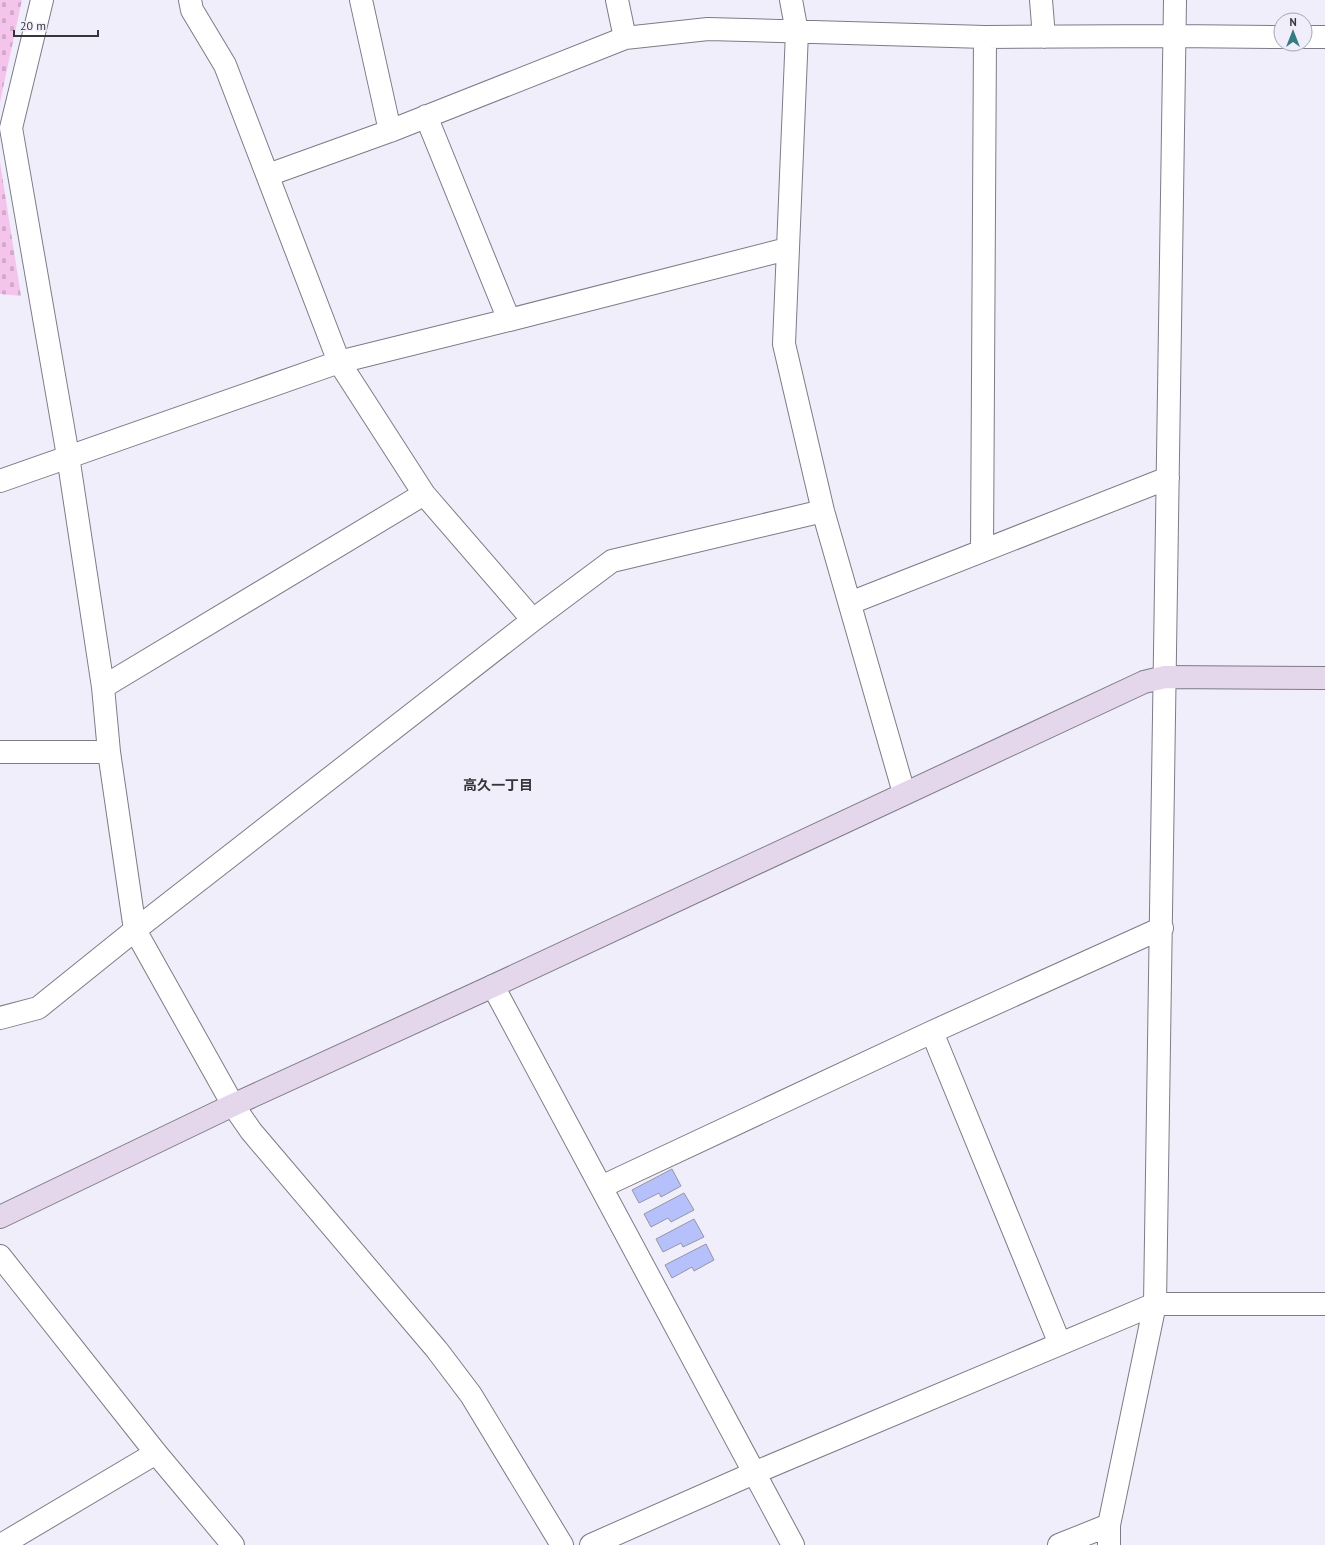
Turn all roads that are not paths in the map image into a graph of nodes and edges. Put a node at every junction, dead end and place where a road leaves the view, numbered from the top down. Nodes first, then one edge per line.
1 (42, 0) edge
2 (190, 0) edge
3 (360, 0) edge
4 (617, 0) edge
5 (791, 0) edge
6 (1041, 0) edge
7 (1175, 0) edge
8 (797, 32) junction
9 (1174, 36) junction
10 (985, 37) junction
11 (1044, 37) junction
12 (1273, 37) edge
13 (1313, 37) edge
14 (1325, 37) edge
15 (625, 38) junction
16 (426, 116) junction
17 (390, 131) junction
18 (268, 175) junction
19 (787, 249) junction
20 (509, 320) junction
21 (339, 362) junction
22 (68, 456) junction
23 (1168, 478) junction
24 (0, 481) edge
25 (424, 494) junction
26 (823, 511) junction
27 (982, 551) junction
28 (850, 603) junction
29 (533, 620) junction
30 (1165, 677) junction
31 (1325, 678) edge
32 (103, 687) junction
33 (0, 752) edge
34 (109, 752) junction
35 (904, 793) junction
36 (1162, 928) junction
37 (135, 930) junction
38 (493, 986) junction
39 (0, 1018) edge
40 (932, 1032) junction
41 (233, 1105) junction
42 (601, 1188) junction
43 (0, 1217) edge
44 (0, 1256) edge
45 (1156, 1304) junction
46 (1325, 1304) edge
47 (1060, 1344) junction
48 (156, 1453) junction
49 (754, 1473) junction
50 (1109, 1535) edge
51 (1, 1545) edge
52 (233, 1545) edge
53 (562, 1545) edge
54 (590, 1545) edge
55 (793, 1545) edge
56 (1059, 1545) edge

1 - 22 street
2 - 18 street
3 - 17 street
4 - 15 street
5 - 8 street
6 - 11 street
7 - 9 street
8 - 10 street
8 - 15 street
8 - 19 street
9 - 11 street
9 - 12 street
9 - 23 street
10 - 11 street
10 - 27 street
13 - 14 street
15 - 16 street
16 - 17 street
16 - 20 street
17 - 18 street
18 - 21 street
19 - 20 street
19 - 26 street
20 - 21 street
21 - 22 street
21 - 25 street
22 - 24 street
22 - 32 street
23 - 27 street
23 - 30 street
25 - 29 street
25 - 32 street
26 - 28 street
26 - 29 street
27 - 28 street
28 - 35 street
29 - 37 street
30 - 31 street
30 - 35 street
30 - 36 street
32 - 34 street
33 - 34 street
34 - 37 street
35 - 38 street
36 - 40 street
36 - 45 street
37 - 39 street
37 - 41 street
38 - 41 street
38 - 42 street
40 - 42 street
40 - 47 street
41 - 43 street
41 - 53 street
42 - 49 street
44 - 48 street
45 - 46 street
45 - 47 street
45 - 50 street
47 - 49 street
48 - 51 street
48 - 52 street
49 - 54 street
49 - 55 street
50 - 56 street

